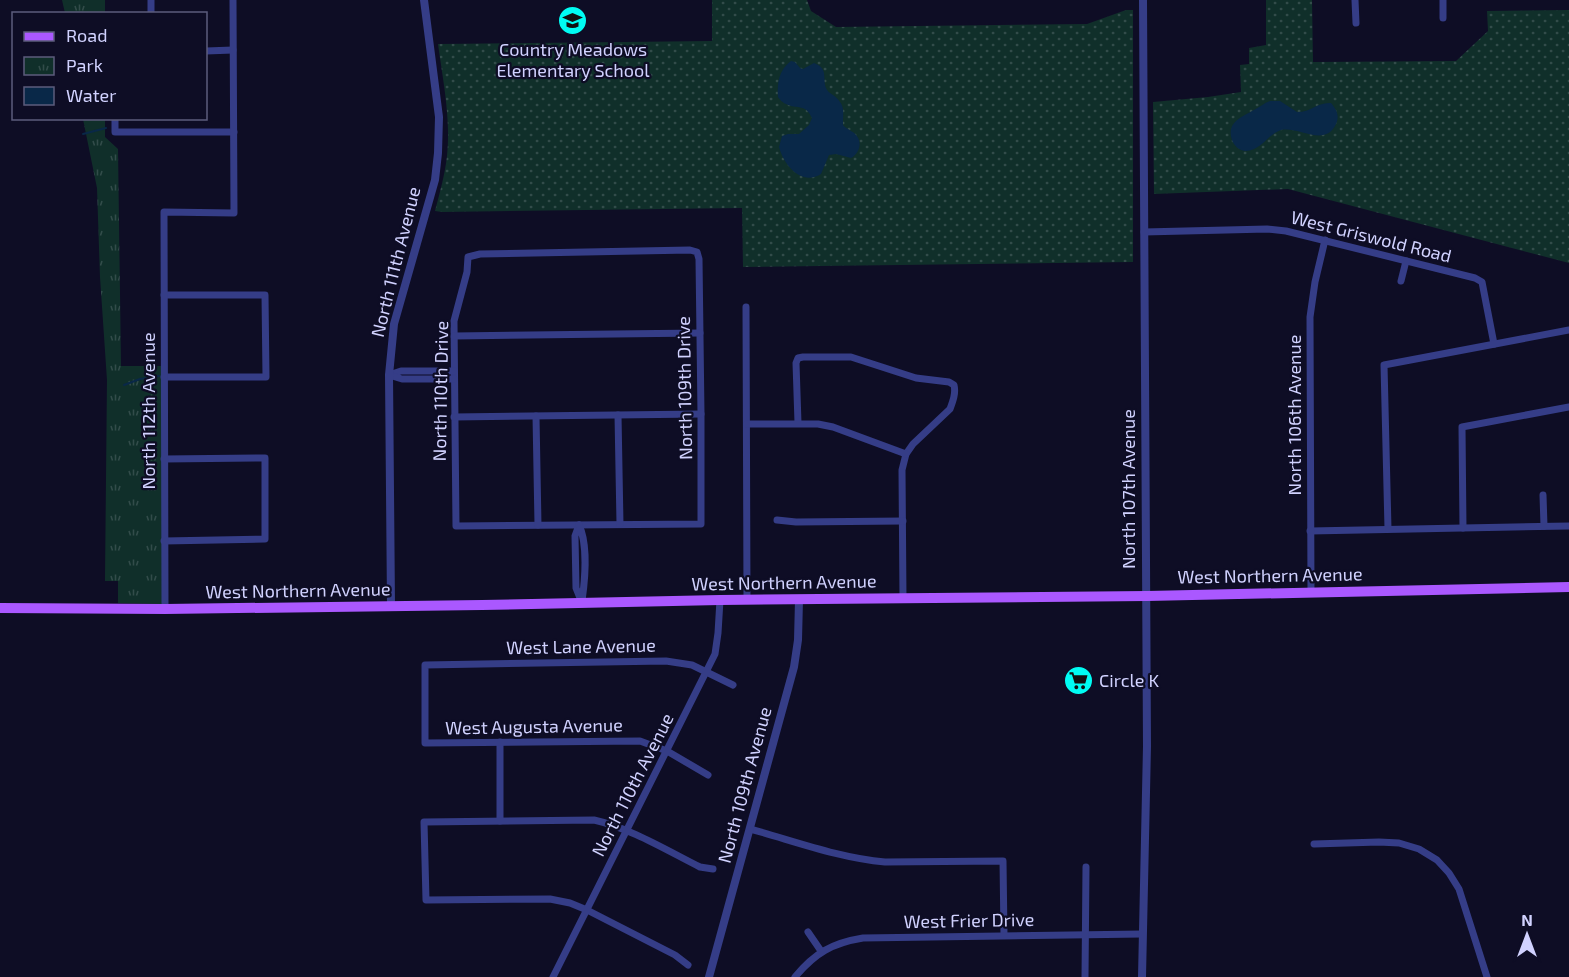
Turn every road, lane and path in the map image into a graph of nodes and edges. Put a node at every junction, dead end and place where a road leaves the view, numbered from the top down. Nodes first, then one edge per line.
1 (233, 0) edge
2 (424, 0) edge
3 (1143, 0) edge
4 (1356, 0) edge
5 (1443, 0) edge
6 (1443, 18) dead end
7 (1356, 23) dead end
8 (233, 50) junction
9 (207, 51) edge
10 (115, 120) edge
11 (234, 132) junction
12 (1144, 232) junction
13 (1325, 240) junction
14 (468, 257) joint
15 (1406, 261) junction
16 (1401, 281) dead end
17 (164, 296) junction
18 (746, 307) dead end
19 (1569, 330) edge
20 (700, 333) junction
21 (454, 336) junction
22 (1494, 344) junction
23 (389, 375) junction
24 (454, 375) junction
25 (164, 377) junction
26 (1569, 407) edge
27 (701, 414) junction
28 (618, 415) junction
29 (536, 416) junction
30 (454, 417) junction
31 (798, 423) junction
32 (747, 424) junction
33 (906, 454) junction
34 (164, 459) junction
35 (1543, 495) dead end
36 (777, 520) dead end
37 (903, 521) junction
38 (538, 525) junction
39 (579, 525) junction
40 (620, 525) junction
41 (1544, 526) junction
42 (1569, 526) edge
43 (1463, 528) junction
44 (1388, 529) junction
45 (1310, 531) junction
46 (164, 541) junction
47 (1569, 587) edge
48 (1311, 592) junction
49 (1147, 596) junction
50 (903, 599) junction
51 (720, 600) junction
52 (747, 600) junction
53 (799, 600) junction
54 (582, 603) junction
55 (391, 606) junction
56 (0, 608) edge
57 (165, 609) junction
58 (707, 672) junction
59 (733, 685) dead end
60 (500, 742) junction
61 (425, 743) joint
62 (667, 751) junction
63 (708, 775) dead end
64 (500, 821) junction
65 (750, 829) junction
66 (627, 831) junction
67 (1314, 844) dead end
68 (1086, 867) dead end
69 (713, 869) dead end
70 (587, 910) junction
71 (808, 932) dead end
72 (1086, 934) junction
73 (1142, 934) junction
74 (1004, 935) junction
75 (822, 951) junction
76 (688, 965) dead end
77 (553, 977) edge
78 (709, 977) edge
79 (795, 977) edge
80 (1085, 977) edge
81 (1142, 977) edge
82 (1487, 977) edge

1 - 8 street
2 - 23 street, North 111th Avenue
3 - 12 street, North 107th Avenue
4 - 7 street
5 - 6 street
8 - 9 street
8 - 11 street
10 - 11 street
11 - 17 street, North 112th Avenue
12 - 13 street, West Griswold Road
12 - 49 street, North 107th Avenue
13 - 15 street, West Griswold Road
13 - 45 street, North 106th Avenue
14 - 20 street, North 109th Drive
14 - 21 street, North 110th Drive
15 - 16 street
15 - 22 street, West Griswold Road
17 - 25 street, North 112th Avenue
17 - 25 street
18 - 32 street
19 - 22 street
20 - 21 street
20 - 27 street, North 109th Drive
21 - 24 street, North 110th Drive
22 - 44 street
23 - 24 street
23 - 55 street, North 111th Avenue
24 - 30 street, North 110th Drive
25 - 34 street, North 112th Avenue
26 - 43 street
27 - 28 street
27 - 40 street, North 109th Drive
28 - 29 street
28 - 40 street
29 - 30 street
29 - 38 street
30 - 38 street, North 110th Drive
31 - 32 street
31 - 33 street
31 - 33 street
32 - 52 street
33 - 37 street
34 - 46 street, North 112th Avenue
34 - 46 street
35 - 41 street
36 - 37 street
37 - 50 street
38 - 39 street
39 - 40 street
39 - 54 street
41 - 42 street
41 - 43 street
43 - 44 street
44 - 45 street
45 - 48 street, North 106th Avenue
46 - 57 street, North 112th Avenue
47 - 48 main road, West Northern Avenue
48 - 49 main road, West Northern Avenue
49 - 50 main road, West Northern Avenue
49 - 73 street, North 107th Avenue
50 - 53 main road, West Northern Avenue
51 - 52 main road, West Northern Avenue
51 - 54 main road, West Northern Avenue
51 - 58 street, North 110th Avenue
52 - 53 main road, West Northern Avenue
53 - 65 street, North 109th Avenue
54 - 55 main road, West Northern Avenue
55 - 57 main road, West Northern Avenue
56 - 57 main road, West Northern Avenue
58 - 59 street, West Lane Avenue
58 - 61 street, West Lane Avenue
58 - 62 street, North 110th Avenue
60 - 61 street, West Augusta Avenue
60 - 62 street, West Augusta Avenue
60 - 64 street
62 - 63 street, West Augusta Avenue
62 - 66 street, North 110th Avenue
64 - 66 street
64 - 70 street
65 - 74 street
65 - 78 street, North 109th Avenue
66 - 69 street
66 - 70 street, North 110th Avenue
67 - 82 street
68 - 72 street
70 - 76 street
70 - 77 street, North 110th Avenue
71 - 75 street
72 - 73 street, West Frier Drive
72 - 74 street, West Frier Drive
72 - 80 street
73 - 81 street, North 107th Avenue
74 - 75 street, West Frier Drive
75 - 79 street

